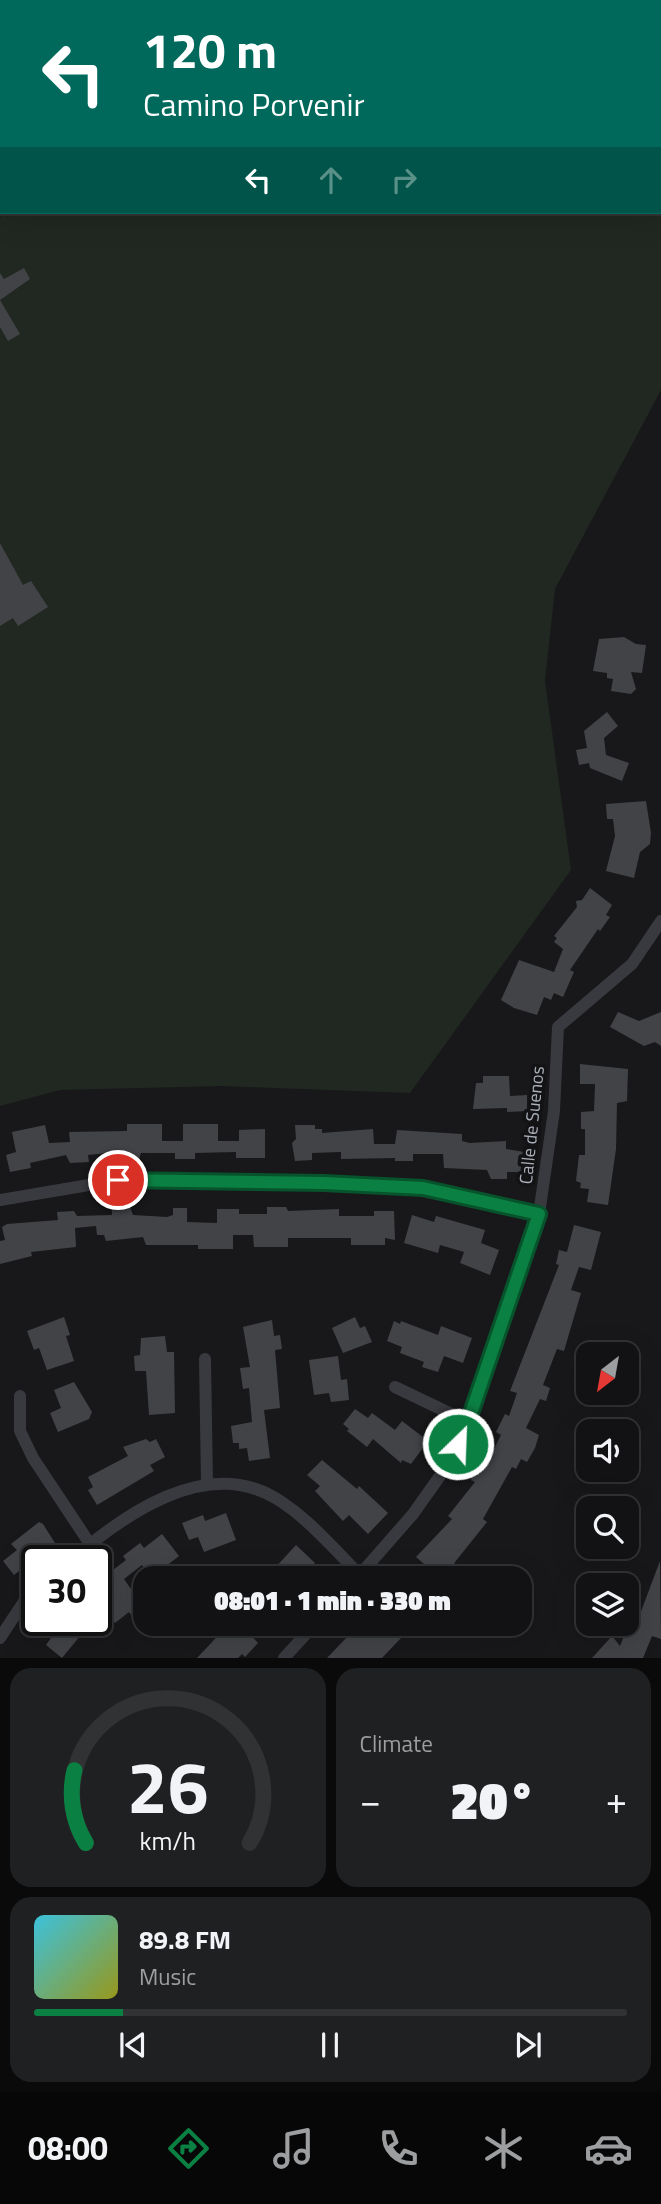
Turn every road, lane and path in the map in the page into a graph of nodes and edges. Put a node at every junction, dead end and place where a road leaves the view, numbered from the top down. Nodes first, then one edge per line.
1 (661, 921) edge
2 (0, 1200) edge
3 (539, 1214) junction
4 (205, 1359) dead end
5 (395, 1387) dead end
6 (20, 1396) dead end
7 (468, 1422) junction
8 (206, 1484) junction
9 (90, 1544) joint
10 (348, 1566) edge
11 (367, 1566) edge
12 (21, 1606) edge
13 (304, 1636) edge
14 (0, 1638) edge
15 (284, 1658) edge

1 - 3 street, Calle de Suenos
2 - 3 street
3 - 7 street, Calle de Suenos
4 - 8 street
5 - 7 street
6 - 9 street
7 - 11 street, Calle de Suenos
8 - 9 street
8 - 10 street
12 - 14 street
13 - 15 street

